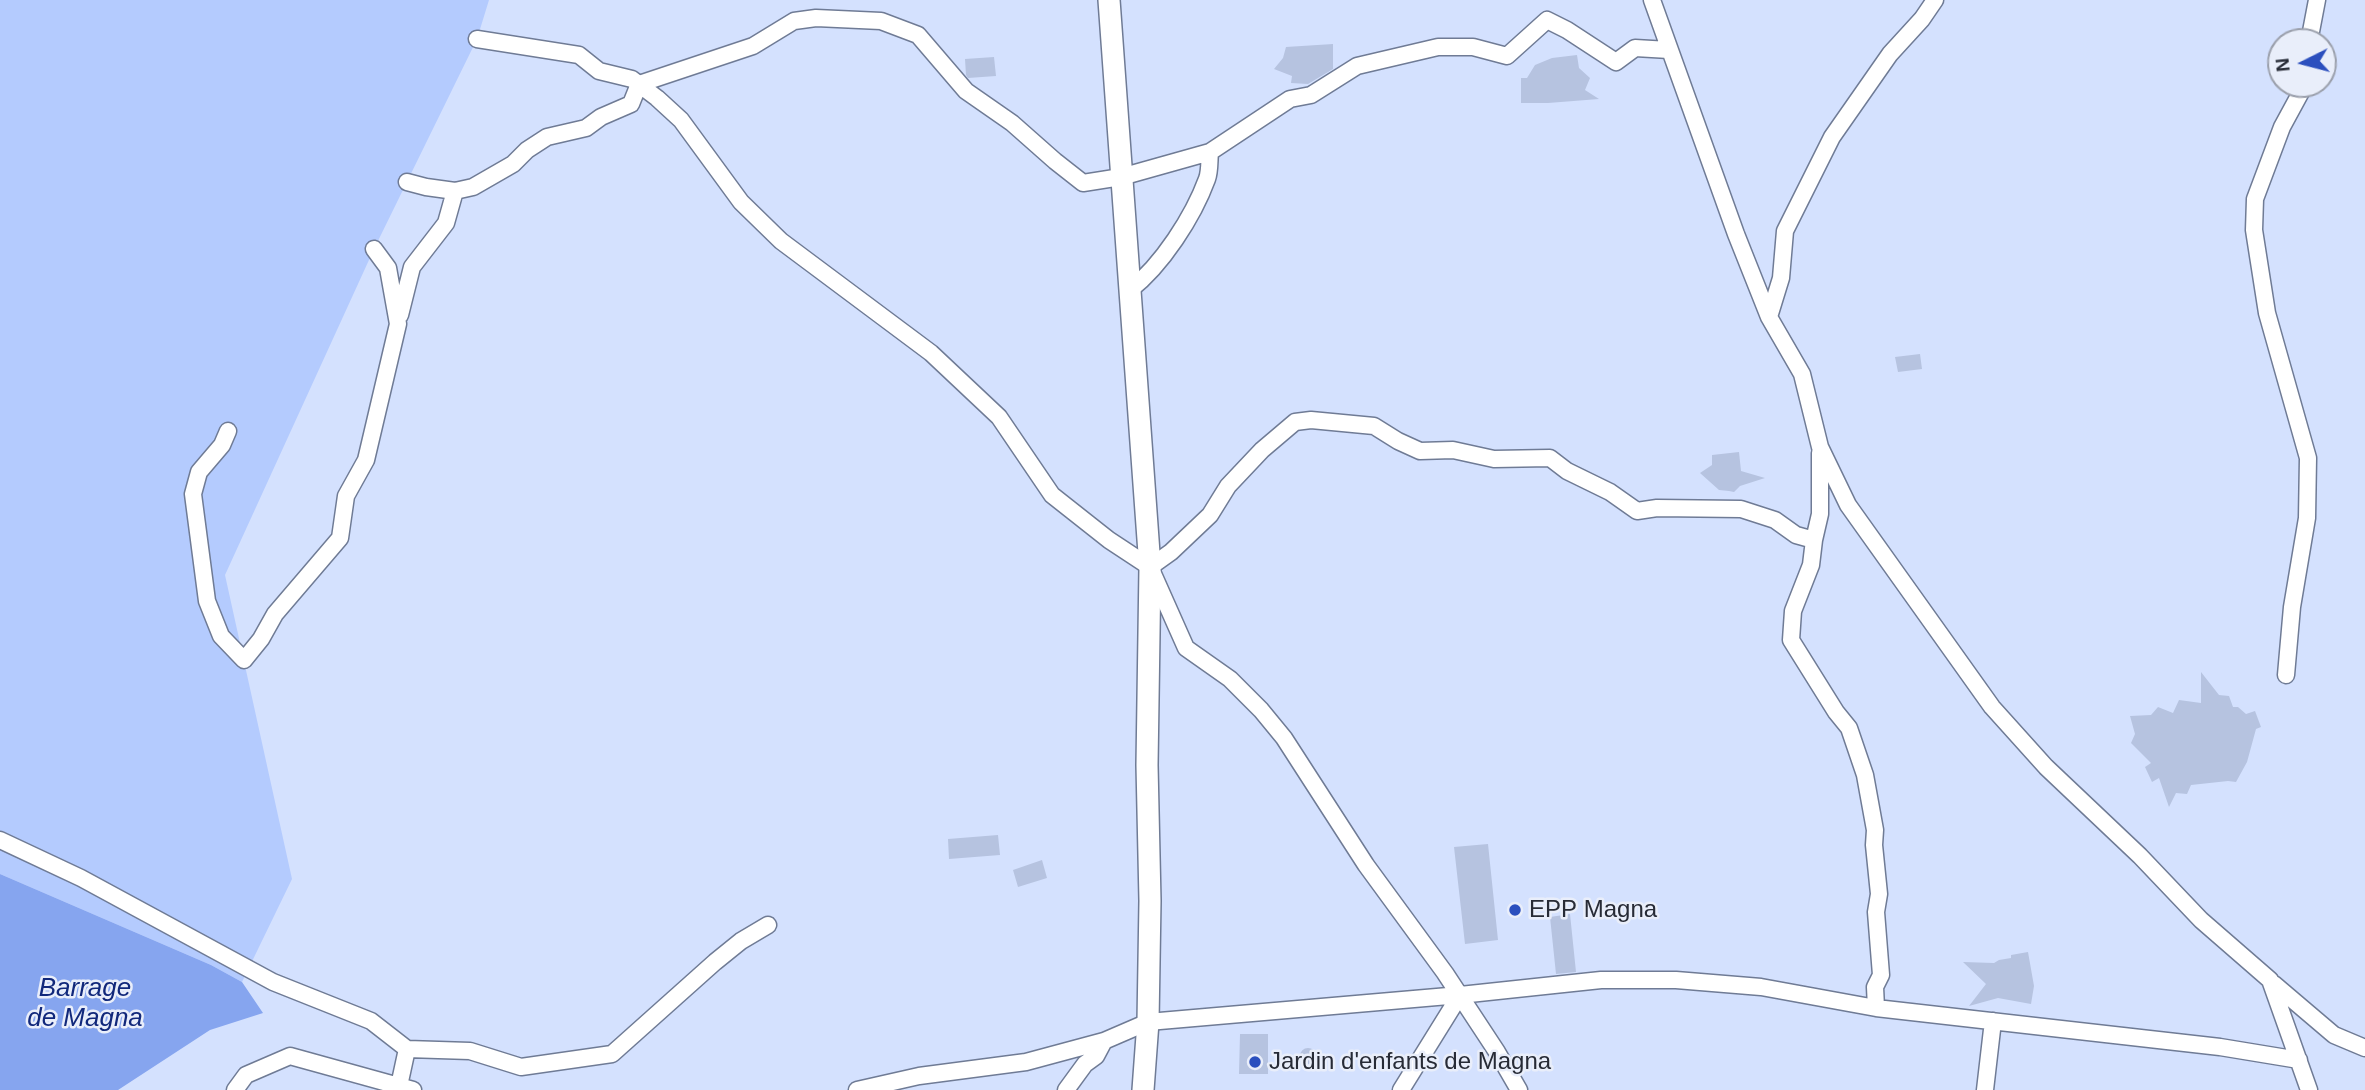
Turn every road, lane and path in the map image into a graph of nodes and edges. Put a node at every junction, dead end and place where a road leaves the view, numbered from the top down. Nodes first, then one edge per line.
1 (1109, 0) edge
2 (1652, 0) edge
3 (1935, 0) edge
4 (2318, 0) edge
5 (2312, 28) edge
6 (478, 39) dead end
7 (1669, 50) junction
8 (639, 84) junction
9 (2298, 98) edge
10 (1210, 152) junction
11 (1121, 177) junction
12 (407, 182) dead end
13 (455, 191) junction
14 (374, 249) dead end
15 (1130, 290) junction
16 (1769, 317) junction
17 (398, 324) junction
18 (228, 431) dead end
19 (1820, 447) junction
20 (1814, 540) junction
21 (1150, 567) junction
22 (2286, 675) dead end
23 (0, 840) edge
24 (768, 925) dead end
25 (2270, 980) junction
26 (1460, 995) junction
27 (1875, 1008) junction
28 (1993, 1021) junction
29 (1148, 1022) junction
30 (1104, 1041) junction
31 (2365, 1048) edge
32 (407, 1049) junction
33 (2299, 1060) junction
34 (406, 1088) edge
35 (235, 1090) edge
36 (857, 1090) edge
37 (1066, 1090) edge
38 (1143, 1090) edge
39 (1401, 1090) edge
40 (1520, 1090) edge
41 (1985, 1090) edge
42 (2309, 1090) edge

1 - 11 street
2 - 7 street
3 - 16 street
4 - 5 street
6 - 8 street
7 - 10 street
7 - 16 street
8 - 11 street
8 - 13 street
8 - 21 street
9 - 22 street
10 - 11 street
10 - 15 street
11 - 15 street
12 - 13 street
13 - 17 street
14 - 17 street
15 - 21 street
16 - 19 street
17 - 18 street
19 - 20 street
19 - 25 street
20 - 21 street
20 - 27 street
21 - 26 street
21 - 29 street
23 - 32 street
24 - 32 street
25 - 31 street
25 - 33 street
26 - 27 street
26 - 29 street
26 - 39 street
26 - 40 street
27 - 28 street
28 - 33 street
28 - 41 street
29 - 30 street
29 - 38 street
30 - 36 street
30 - 37 street
32 - 34 street
33 - 42 street
34 - 35 street

